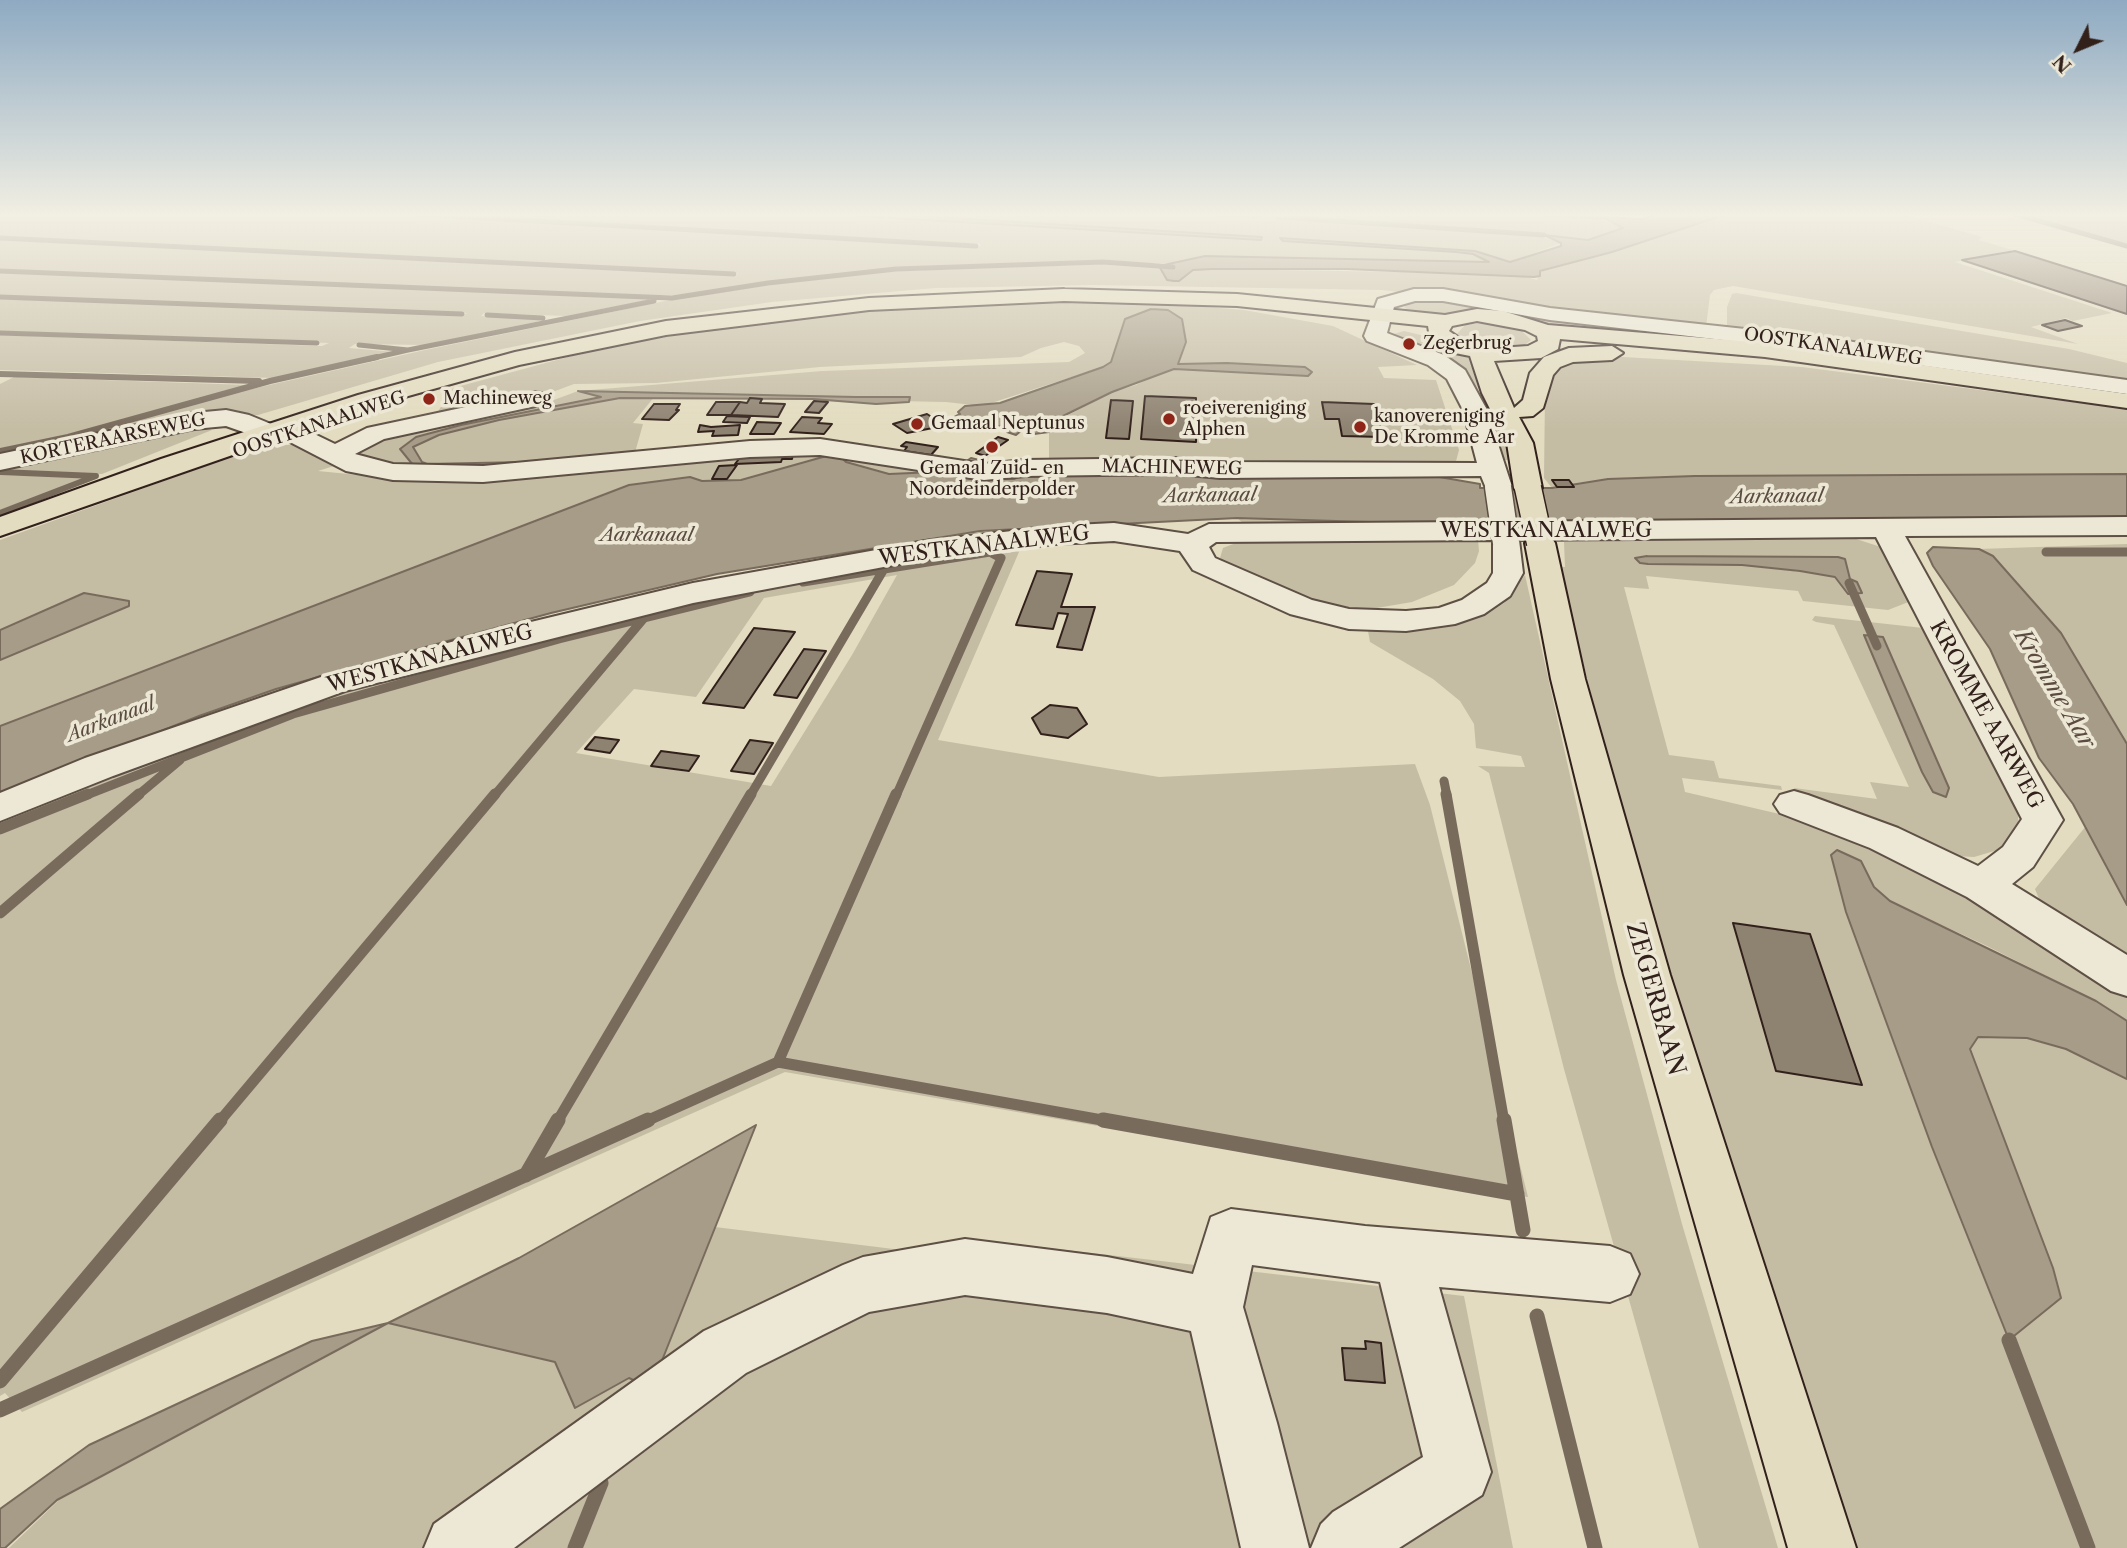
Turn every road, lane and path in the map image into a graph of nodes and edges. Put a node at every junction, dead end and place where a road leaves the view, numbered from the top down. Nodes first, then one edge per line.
1 (1379, 319) junction
2 (685, 327) junction
3 (1441, 327) junction
4 (1547, 337) junction
5 (1480, 353) junction
6 (1518, 356) junction
7 (1903, 374) junction
8 (2127, 387) edge
9 (537, 399) dead end
10 (2127, 401) edge
11 (2127, 407) edge
12 (1524, 411) junction
13 (266, 432) junction
14 (293, 433) junction
15 (1520, 443) junction
16 (337, 453) junction
17 (0, 462) edge
18 (1475, 470) dead end
19 (2127, 526) edge
20 (0, 527) edge
21 (1887, 530) junction
22 (0, 536) edge
23 (1523, 543) junction
24 (1194, 544) junction
25 (1794, 804) dead end
26 (0, 808) edge
27 (1982, 886) junction
28 (2127, 978) edge
29 (1402, 1255) junction
30 (1610, 1274) dead end
31 (1214, 1307) junction
32 (458, 1548) edge
33 (1275, 1548) edge
34 (1345, 1548) edge
35 (1822, 1548) edge

1 - 2 main road, OOSTKANAALWEG
1 - 3 main road, OOSTKANAALWEG
1 - 8 street, OOSTKANAALWEG
1 - 23 street, ZEGERBAAN, bridge
2 - 13 main road, OOSTKANAALWEG
2 - 14 main road, OOSTKANAALWEG
3 - 4 main road
3 - 5 main road
4 - 6 main road
4 - 7 main road, OOSTKANAALWEG
4 - 10 main road, OOSTKANAALWEG
5 - 6 main road
5 - 15 main road, ZEGERBAAN
6 - 12 main road, ZEGERBAAN
7 - 11 main road, OOSTKANAALWEG
7 - 12 main road
9 - 16 street
12 - 15 main road, ZEGERBAAN
13 - 14 street, KORTERAARSEWEG
13 - 17 street, KORTERAARSEWEG
13 - 20 main road, OOSTKANAALWEG
14 - 16 street, MACHINEWEG
14 - 22 main road, OOSTKANAALWEG
15 - 23 main road, ZEGERBAAN, bridge
16 - 18 street, MACHINEWEG
19 - 21 street, WESTKANAALWEG
21 - 24 street, WESTKANAALWEG
21 - 27 street, KROMME AARWEG
23 - 24 street, ZEGERBAAN
23 - 35 main road, ZEGERBAAN
24 - 26 street, WESTKANAALWEG
25 - 27 street
27 - 28 street
29 - 30 street
29 - 31 street
29 - 34 street
31 - 32 street
31 - 33 street

